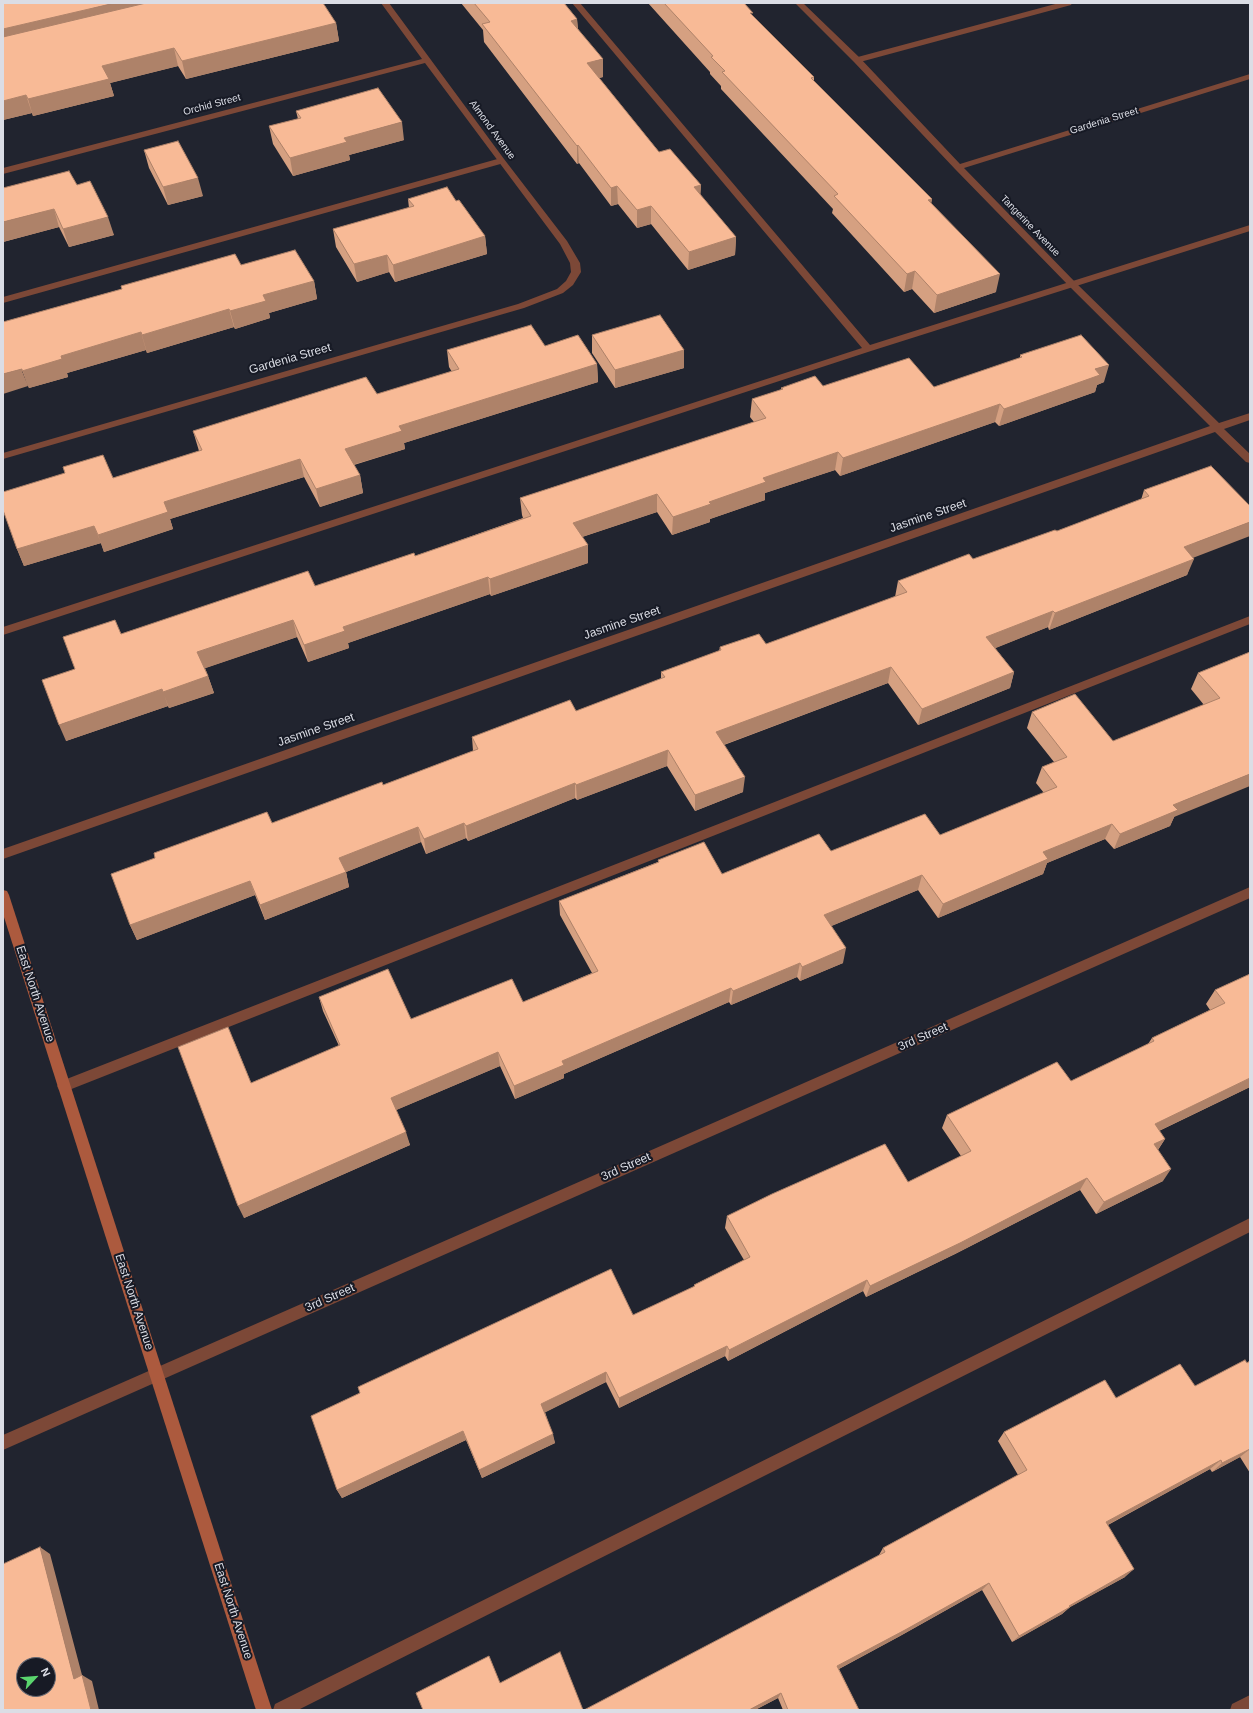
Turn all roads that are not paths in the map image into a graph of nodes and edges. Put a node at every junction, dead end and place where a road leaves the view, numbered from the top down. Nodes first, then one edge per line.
1 (385, 3) edge
2 (576, 3) edge
3 (799, 3) edge
4 (1068, 3) edge
5 (427, 60) junction
6 (857, 60) junction
7 (1250, 76) edge
8 (501, 161) junction
9 (958, 167) junction
10 (3, 171) edge
11 (1250, 228) edge
12 (576, 272) joint
13 (1073, 285) junction
14 (3, 300) edge
15 (868, 349) junction
16 (1250, 416) edge
17 (1217, 428) junction
18 (3, 456) edge
19 (1250, 460) edge
20 (1250, 620) edge
21 (3, 632) edge
22 (3, 854) edge
23 (1250, 892) edge
24 (3, 895) edge
25 (64, 1086) junction
26 (1250, 1225) edge
27 (158, 1374) junction
28 (3, 1443) edge
29 (1250, 1703) edge
30 (264, 1710) edge
31 (281, 1710) edge
32 (1238, 1710) edge

1 - 5 street, Almond Avenue
2 - 15 street
3 - 6 street, Tangerine Avenue
4 - 6 street
5 - 8 street, Almond Avenue
5 - 10 street, Orchid Street
6 - 9 street, Tangerine Avenue
7 - 9 street, Gardenia Street
8 - 12 street, Almond Avenue
8 - 14 street
9 - 13 street, Tangerine Avenue
11 - 13 street
12 - 18 street, Gardenia Street
13 - 15 street
13 - 17 street, Tangerine Avenue
15 - 21 street
16 - 17 street, Jasmine Street
17 - 19 street, Tangerine Avenue
17 - 22 street, Jasmine Street
20 - 25 street
23 - 27 street, 3rd Street
24 - 25 street, East North Avenue
25 - 27 street, East North Avenue
26 - 31 street
27 - 28 street, 3rd Street
27 - 30 street, East North Avenue
29 - 32 street

